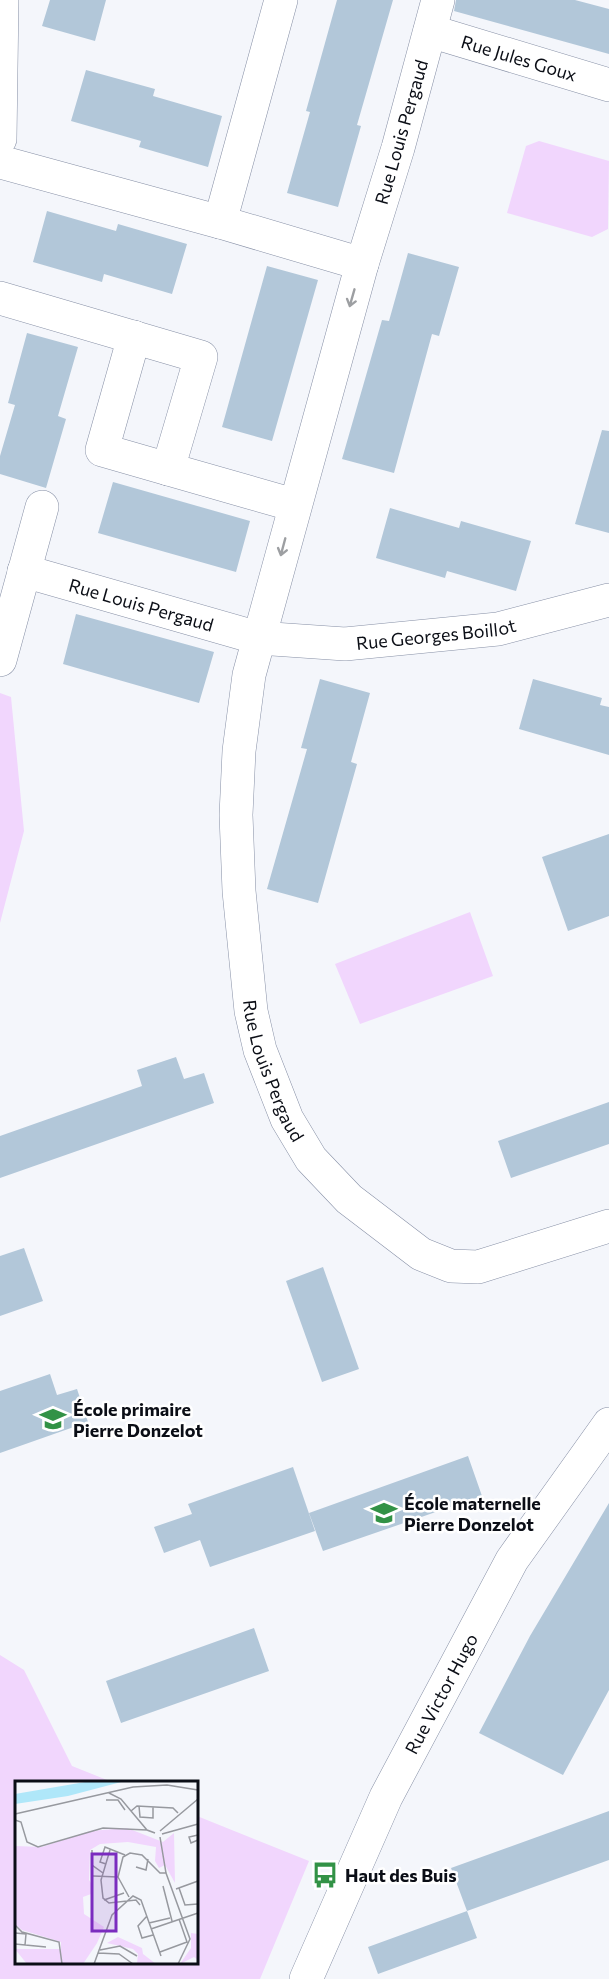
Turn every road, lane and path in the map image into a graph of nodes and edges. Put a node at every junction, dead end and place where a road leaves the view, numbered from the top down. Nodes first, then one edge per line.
1 (2, 0) edge
2 (281, 0) edge
3 (438, 0) edge
4 (430, 31) junction
5 (609, 85) edge
6 (0, 139) edge
7 (0, 162) edge
8 (220, 222) junction
9 (362, 264) junction
10 (0, 298) edge
11 (134, 338) junction
12 (168, 469) junction
13 (294, 505) junction
14 (42, 507) dead end
15 (24, 571) junction
16 (609, 600) edge
17 (258, 638) junction
18 (0, 660) edge
19 (609, 1226) edge
20 (609, 1424) edge
21 (306, 1979) edge

1 - 6 street
2 - 8 street
3 - 4 street, Rue Louis Pergaud
4 - 5 street, Rue Jules Goux
4 - 9 street, Rue Louis Pergaud
7 - 8 street
8 - 9 street
9 -> 13 street, Rue Louis Pergaud
10 - 11 street
11 - 12 street
11 - 12 street
12 - 13 street
13 -> 17 street, Rue Louis Pergaud
14 - 15 street
15 - 17 street, Rue Louis Pergaud
15 - 18 street
16 - 17 street, Rue Georges Boillot
17 - 19 street, Rue Louis Pergaud
20 - 21 street, Rue Victor Hugo

